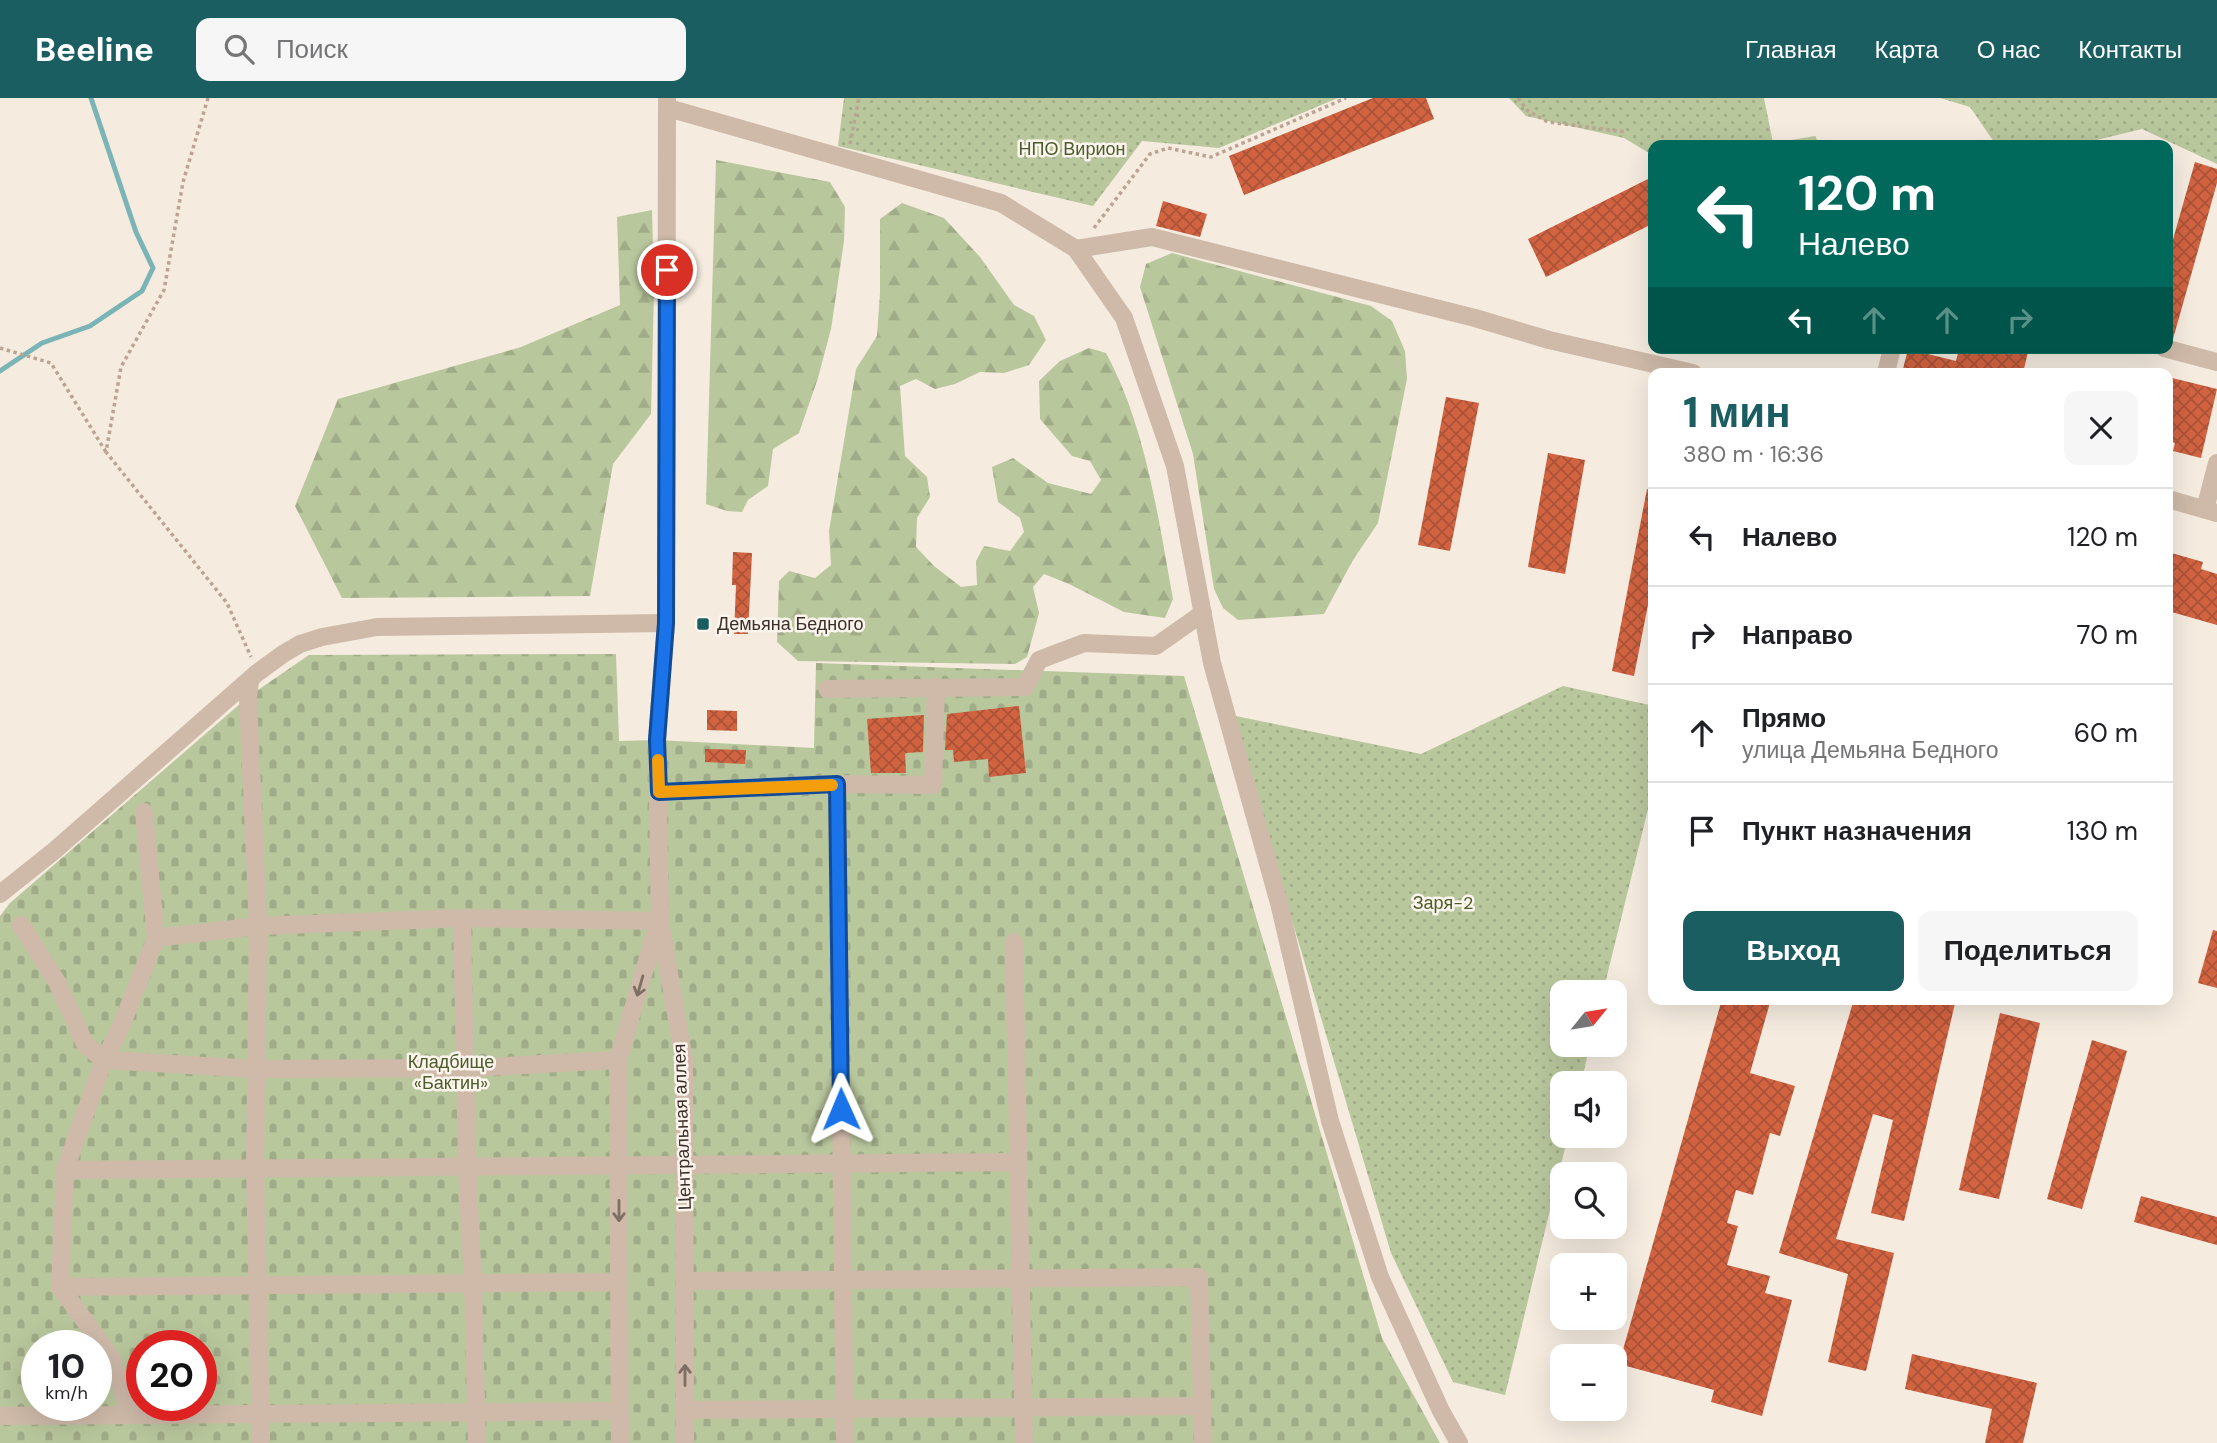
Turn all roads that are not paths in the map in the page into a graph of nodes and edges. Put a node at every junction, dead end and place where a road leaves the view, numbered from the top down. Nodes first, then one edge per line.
1 (667, 103) edge
2 (1076, 249) junction
3 (2173, 350) edge
4 (2217, 362) edge
5 (1671, 368) edge
6 (2217, 463) edge
7 (2173, 500) edge
8 (2211, 511) edge
9 (1203, 613) junction
10 (666, 623) junction
11 (254, 677) junction
12 (936, 687) junction
13 (827, 689) dead end
14 (837, 784) junction
15 (659, 792) junction
16 (144, 812) dead end
17 (0, 894) edge
18 (462, 918) junction
19 (660, 921) junction
20 (21, 925) dead end
21 (258, 926) junction
22 (156, 938) junction
23 (1014, 942) dead end
24 (104, 1060) junction
25 (618, 1060) junction
26 (466, 1068) junction
27 (255, 1069) junction
28 (1018, 1162) junction
29 (841, 1163) junction
30 (619, 1165) junction
31 (684, 1165) junction
32 (467, 1167) junction
33 (255, 1168) junction
34 (65, 1170) junction
35 (1021, 1277) junction
36 (843, 1279) junction
37 (685, 1281) junction
38 (619, 1282) junction
39 (473, 1283) junction
40 (258, 1285) junction
41 (60, 1287) junction
42 (126, 1400) edge
43 (1203, 1406) junction
44 (1023, 1408) junction
45 (844, 1409) junction
46 (685, 1410) junction
47 (620, 1411) junction
48 (477, 1412) junction
49 (261, 1413) junction
50 (217, 1414) edge
51 (126, 1415) edge
52 (0, 1416) edge
53 (261, 1443) edge
54 (477, 1443) edge
55 (620, 1443) edge
56 (685, 1443) edge
57 (845, 1443) edge
58 (1024, 1443) edge
59 (1203, 1443) edge
60 (1459, 1443) edge

1 - 2 street
1 - 10 street
2 - 5 street
2 - 9 street
3 - 4 street
6 - 8 street
7 - 8 street
9 - 12 street
9 - 60 street
10 - 11 street
10 - 15 street
11 - 17 street
11 - 21 street
12 - 13 street
12 - 14 street
14 - 15 street
14 - 29 street
15 - 19 street
16 - 22 street
18 - 19 street
18 - 21 street
18 - 26 street
19 -> 25 street
19 - 31 street, Центральная аллея
20 - 24 street
21 - 22 street
21 - 27 street
22 - 24 street
23 - 28 street
24 - 27 street
24 - 34 street
25 - 26 street
25 - 30 street
26 - 27 street
26 - 32 street
27 - 33 street
28 - 29 street
28 - 35 street
29 - 31 street
29 - 36 street
30 - 31 street
30 - 32 street
30 -> 38 street
31 - 37 street, Центральная аллея
32 - 33 street
32 - 39 street
33 - 34 street
33 - 40 street
34 - 41 street
35 - 36 street
35 - 43 street
35 - 44 street
36 - 37 street
36 - 45 street
46 -> 37 street, Центральная аллея
38 - 39 street
38 - 47 street
39 - 40 street
39 - 48 street
40 - 41 street
40 - 49 street
41 - 42 street
43 - 44 street
43 - 59 street
44 - 45 street
44 - 58 street
45 - 46 street
45 - 57 street
46 - 56 street, Центральная аллея
47 - 48 street
47 - 55 street
48 - 49 street
48 - 54 street
49 - 50 street
49 - 53 street
51 - 52 street

